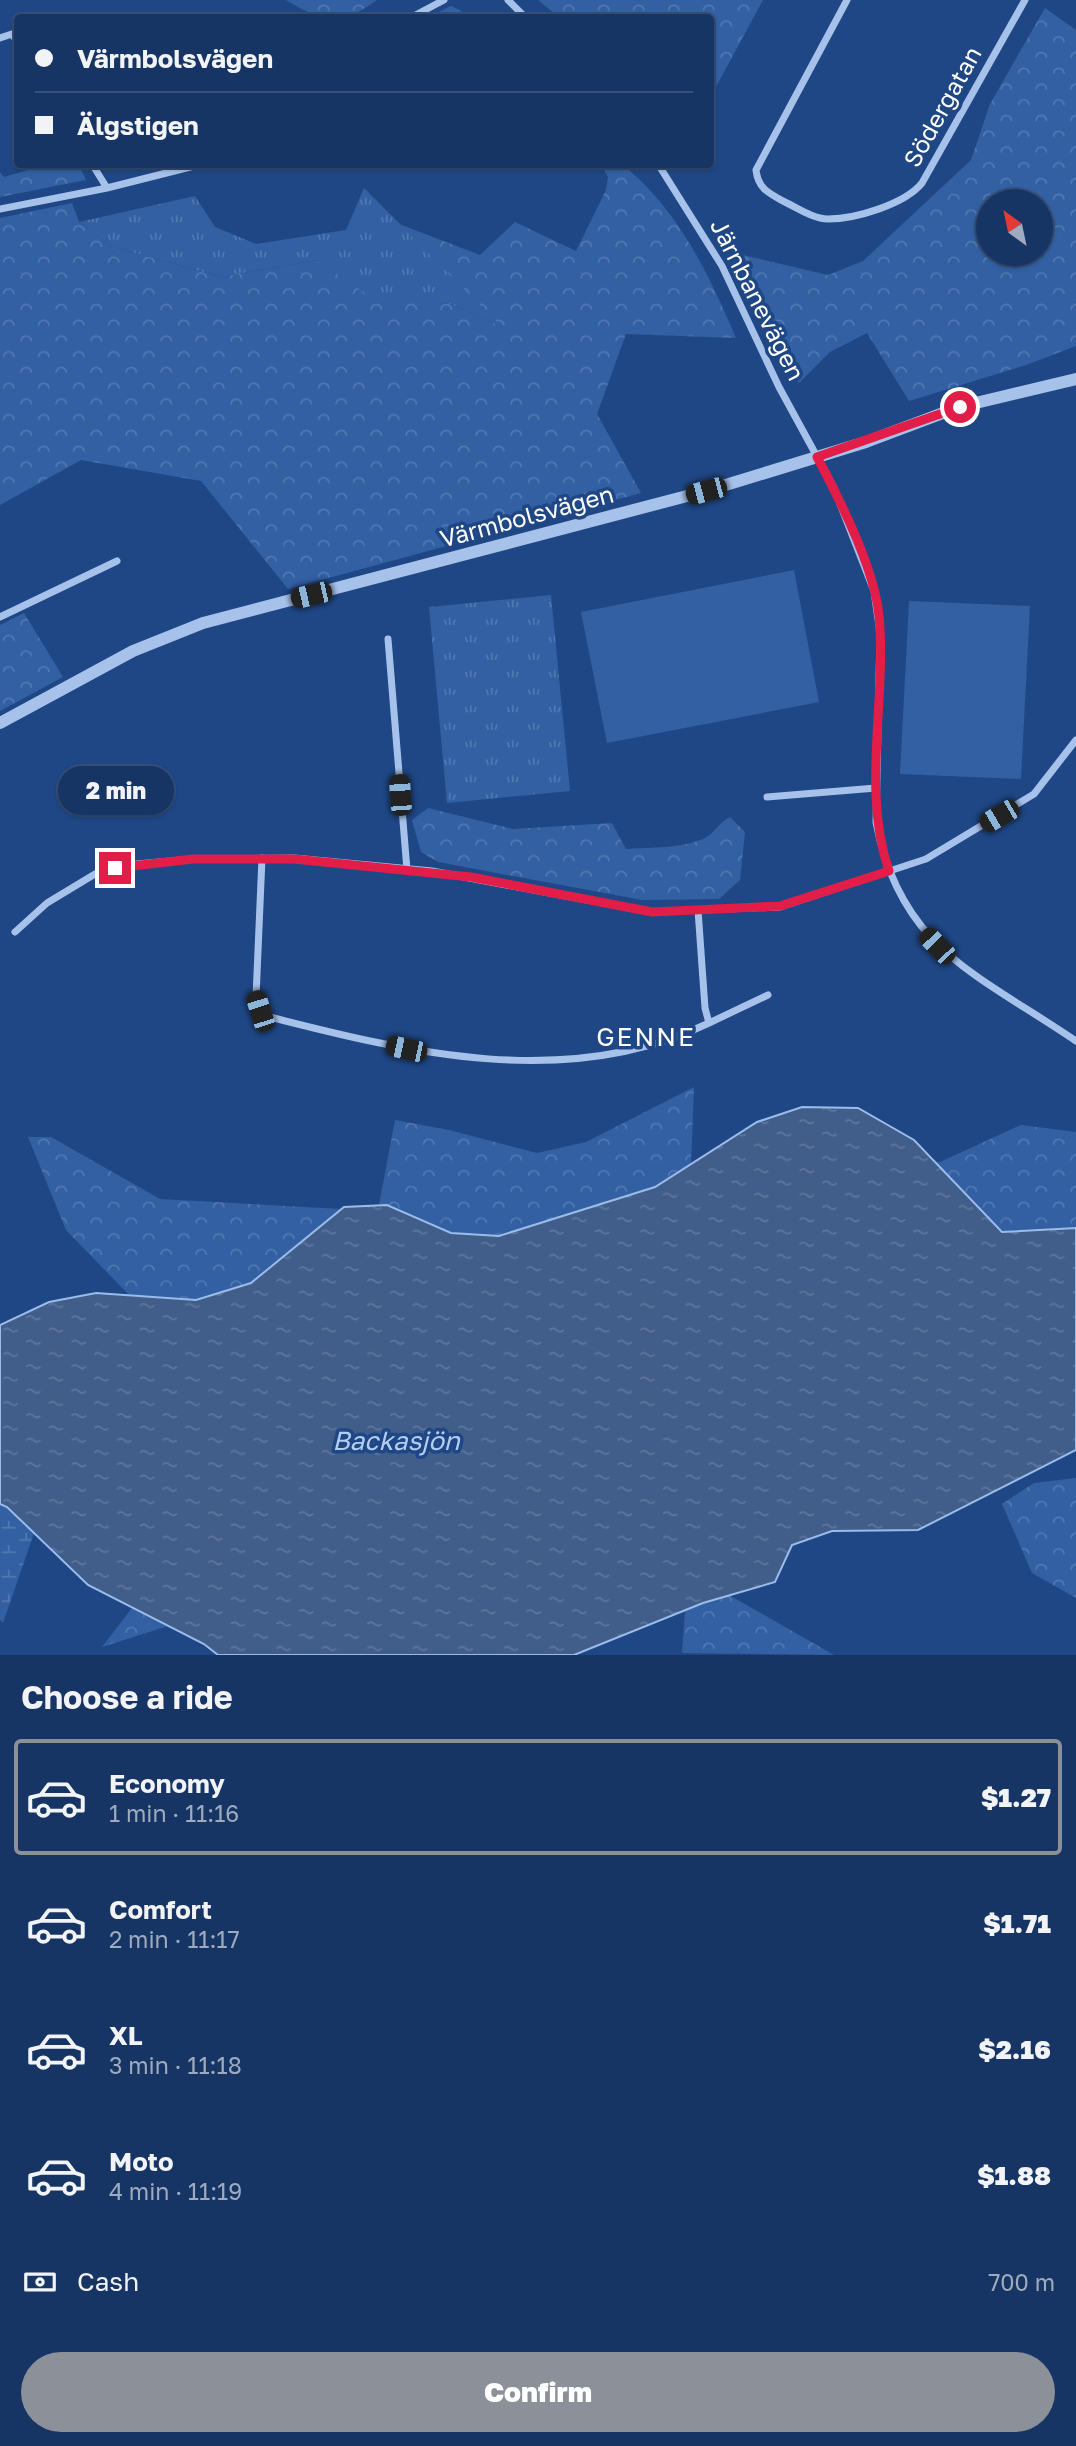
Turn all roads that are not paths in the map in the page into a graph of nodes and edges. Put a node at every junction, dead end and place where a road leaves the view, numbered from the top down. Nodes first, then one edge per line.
1 (444, 0) edge
2 (508, 0) edge
3 (847, 0) edge
4 (1025, 0) edge
5 (418, 14) edge
6 (522, 14) edge
7 (94, 168) edge
8 (186, 168) edge
9 (661, 168) edge
10 (107, 188) junction
11 (0, 209) edge
12 (1076, 379) edge
13 (817, 457) junction
14 (117, 561) dead end
15 (0, 617) edge
16 (388, 639) dead end
17 (0, 723) edge
18 (1076, 740) edge
19 (876, 788) junction
20 (767, 797) dead end
21 (262, 858) junction
22 (407, 870) junction
23 (889, 871) junction
24 (698, 910) junction
25 (15, 932) dead end
26 (768, 995) dead end
27 (709, 1023) junction
28 (1076, 1041) edge

1 - 5 street
2 - 6 street
3 - 4 street, Södergatan
7 - 10 street
8 - 10 street
9 - 13 street, Järnbanevägen
10 - 11 street
12 - 13 street, Värmbolsvägen
13 - 17 street, Värmbolsvägen
13 - 19 street, Järnbanevägen
14 - 15 street
16 - 22 street
18 - 23 street
19 - 20 street
19 - 23 street, Järnbanevägen
21 - 22 street
21 - 25 street
21 - 27 street
22 - 24 street
23 - 24 street
23 - 28 street, Järnbanevägen
24 - 27 street
26 - 27 street

